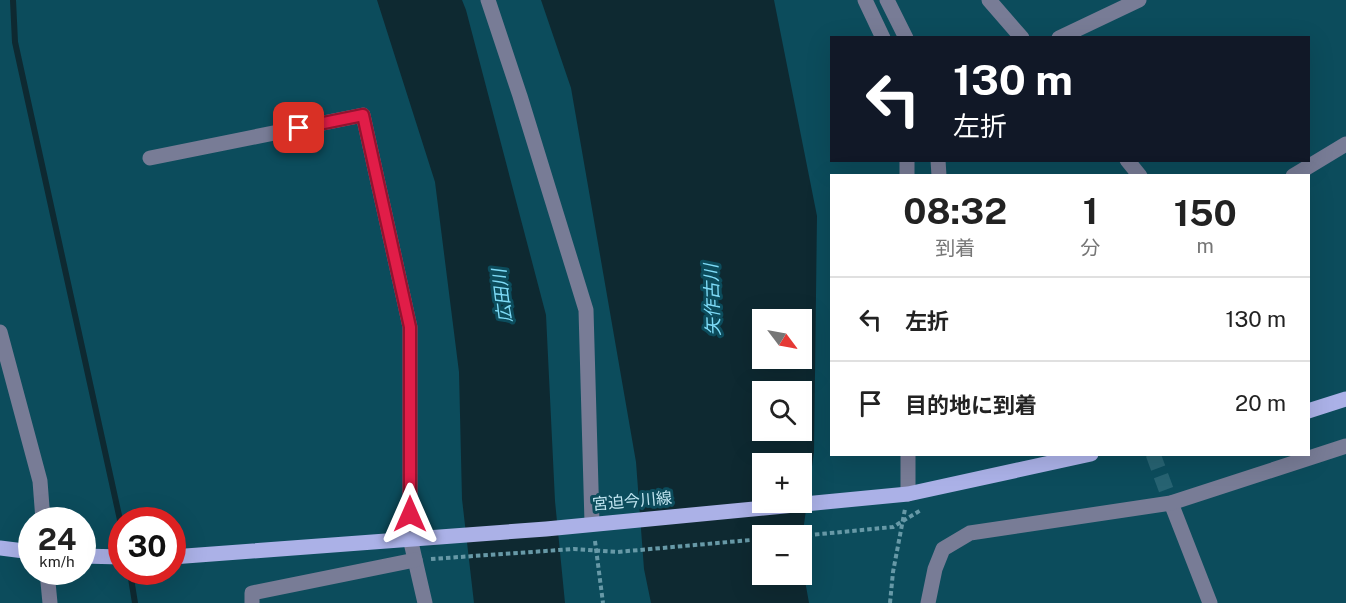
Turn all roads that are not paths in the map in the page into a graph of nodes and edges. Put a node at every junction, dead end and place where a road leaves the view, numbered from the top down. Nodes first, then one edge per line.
1 (488, 0) edge
2 (865, 0) edge
3 (886, 0) edge
4 (989, 0) edge
5 (1138, 0) edge
6 (882, 36) edge
7 (905, 36) edge
8 (1020, 36) edge
9 (1063, 36) edge
10 (1346, 144) edge
11 (150, 158) dead end
12 (1129, 162) edge
13 (1138, 174) edge
14 (1296, 174) edge
15 (0, 332) edge
16 (1346, 399) edge
17 (1310, 410) edge
18 (1346, 446) edge
19 (908, 456) edge
20 (1082, 456) edge
21 (908, 494) junction
22 (1171, 503) junction
23 (42, 507) edge
24 (592, 523) junction
25 (410, 538) junction
26 (0, 548) edge
27 (18, 550) edge
28 (186, 556) edge
29 (418, 560) junction
30 (48, 585) edge
31 (50, 603) edge
32 (252, 603) edge
33 (425, 603) edge
34 (928, 603) edge
35 (1210, 603) edge

1 - 24 street
2 - 6 street
3 - 7 street
4 - 8 street
5 - 9 street
10 - 14 street
11 - 25 street
12 - 13 street
15 - 23 street
16 - 17 main road
18 - 22 street
19 - 21 street
20 - 21 main road, 宮迫今川線
21 - 24 main road, 宮迫今川線
22 - 34 street
22 - 35 street
24 - 25 main road, 宮迫今川線
25 - 28 main road, 宮迫今川線
25 - 29 street
26 - 27 main road
29 - 32 street
29 - 33 street
30 - 31 street

